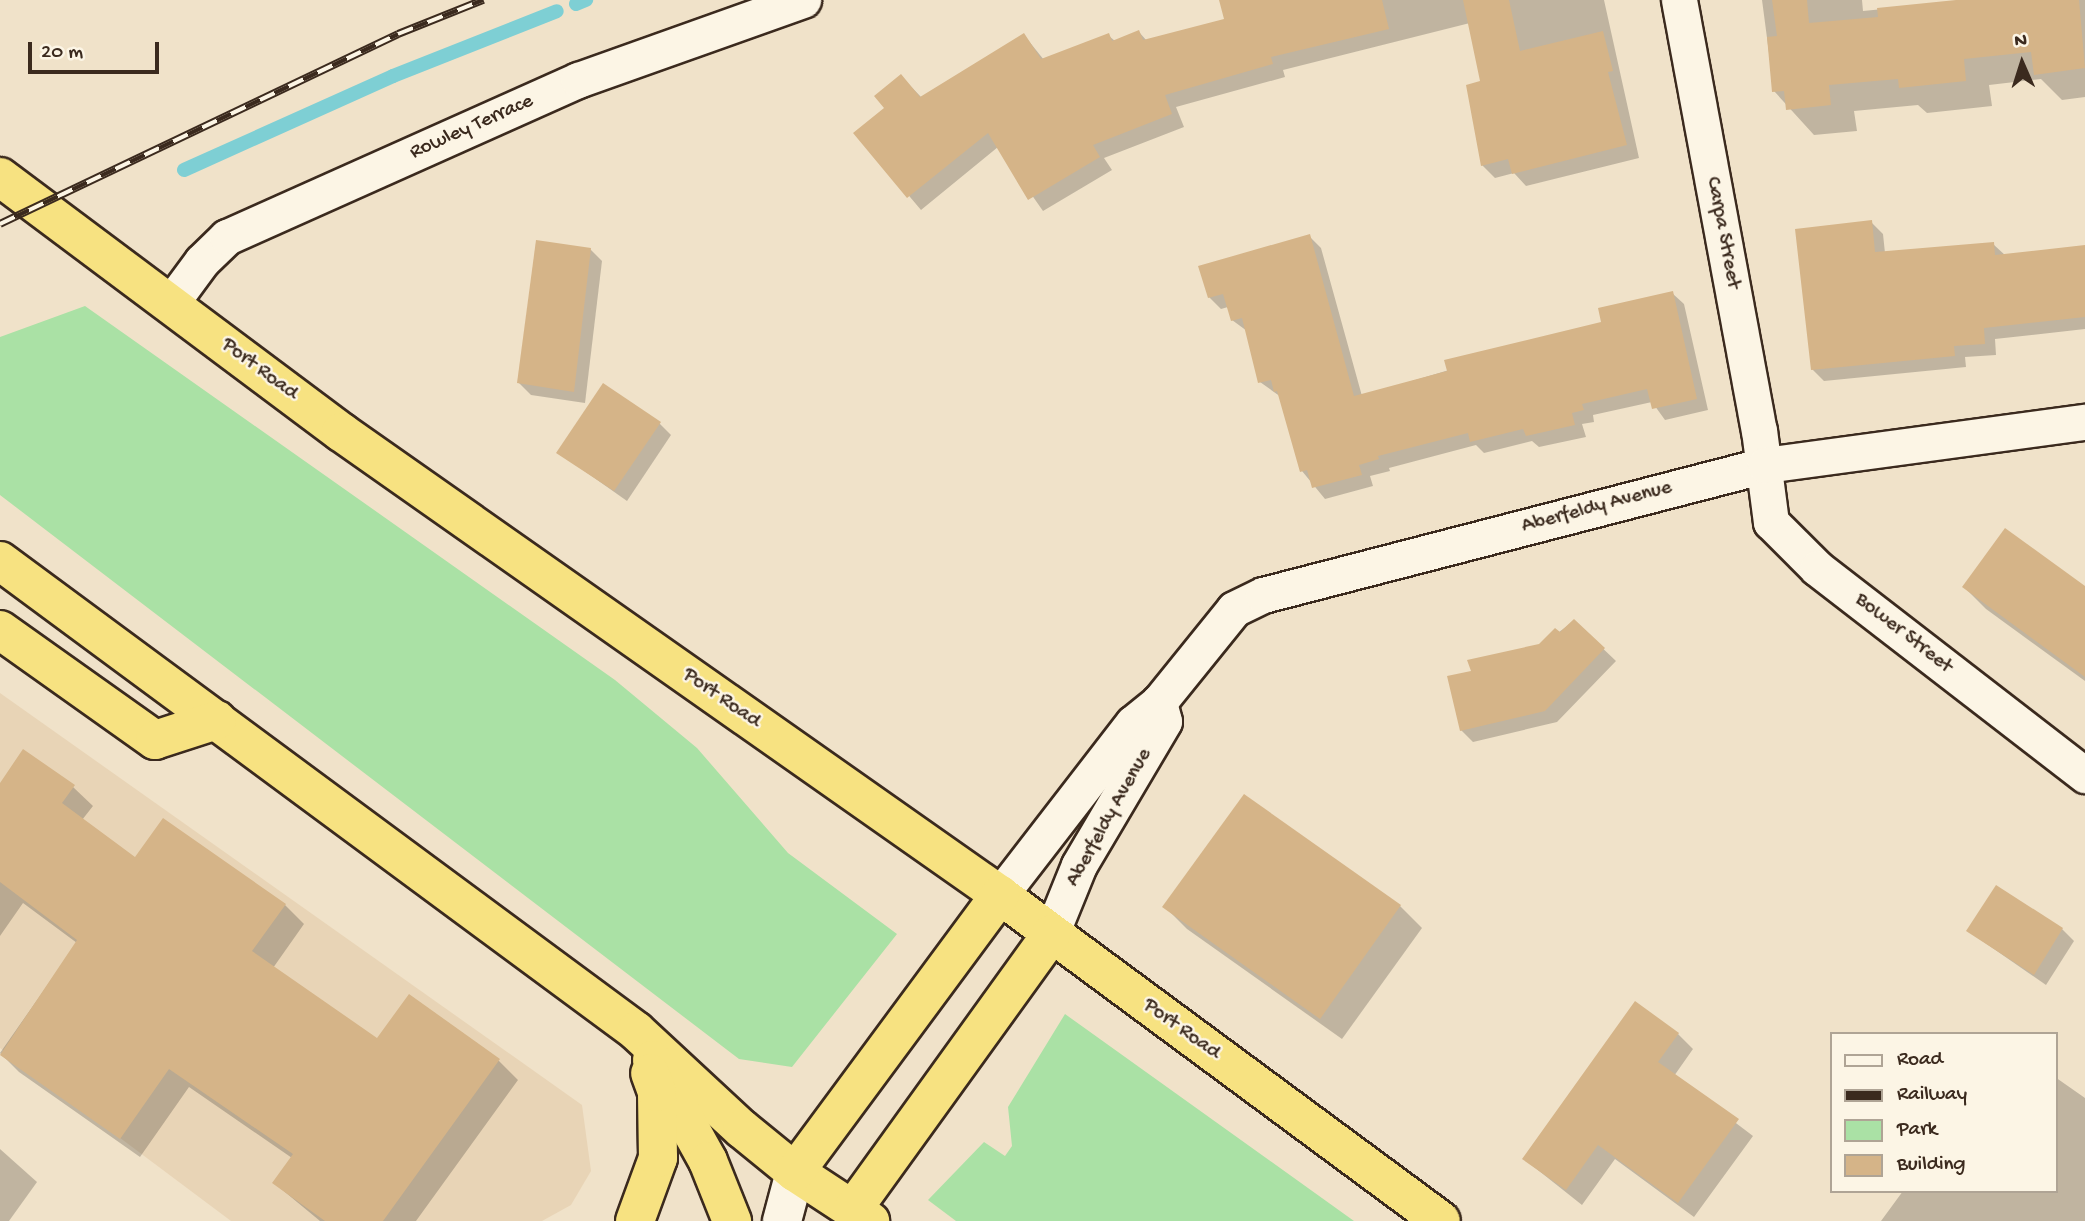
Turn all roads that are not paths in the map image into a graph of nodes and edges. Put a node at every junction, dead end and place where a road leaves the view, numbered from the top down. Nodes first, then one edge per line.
1 (803, 0) edge
2 (1679, 0) edge
3 (0, 177) edge
4 (171, 303) junction
5 (2085, 422) edge
6 (1765, 466) junction
7 (0, 561) edge
8 (0, 630) edge
9 (1159, 702) junction
10 (217, 720) junction
11 (2085, 775) edge
12 (1000, 894) junction
13 (1051, 934) junction
14 (636, 1031) junction
15 (795, 1172) junction
16 (856, 1217) edge
17 (635, 1221) edge
18 (732, 1221) edge
19 (782, 1221) edge
20 (1441, 1221) edge

1 - 4 street, Rowley Terrace
2 - 6 street, Carpa Street
3 - 4 highway, Port Road
4 - 12 highway, Port Road
5 - 6 street, Aberfeldy Avenue
6 - 9 street, Aberfeldy Avenue
6 - 11 street, Bower Street
7 - 10 highway
8 - 10 highway
9 - 12 street, Aberfeldy Avenue
9 - 13 street, Aberfeldy Avenue
10 - 14 highway
12 - 13 highway, Port Road
12 - 15 highway
13 - 16 highway
13 - 20 highway, Port Road
14 - 15 highway
14 - 17 highway
14 - 18 highway
15 - 16 highway
15 - 19 main road

